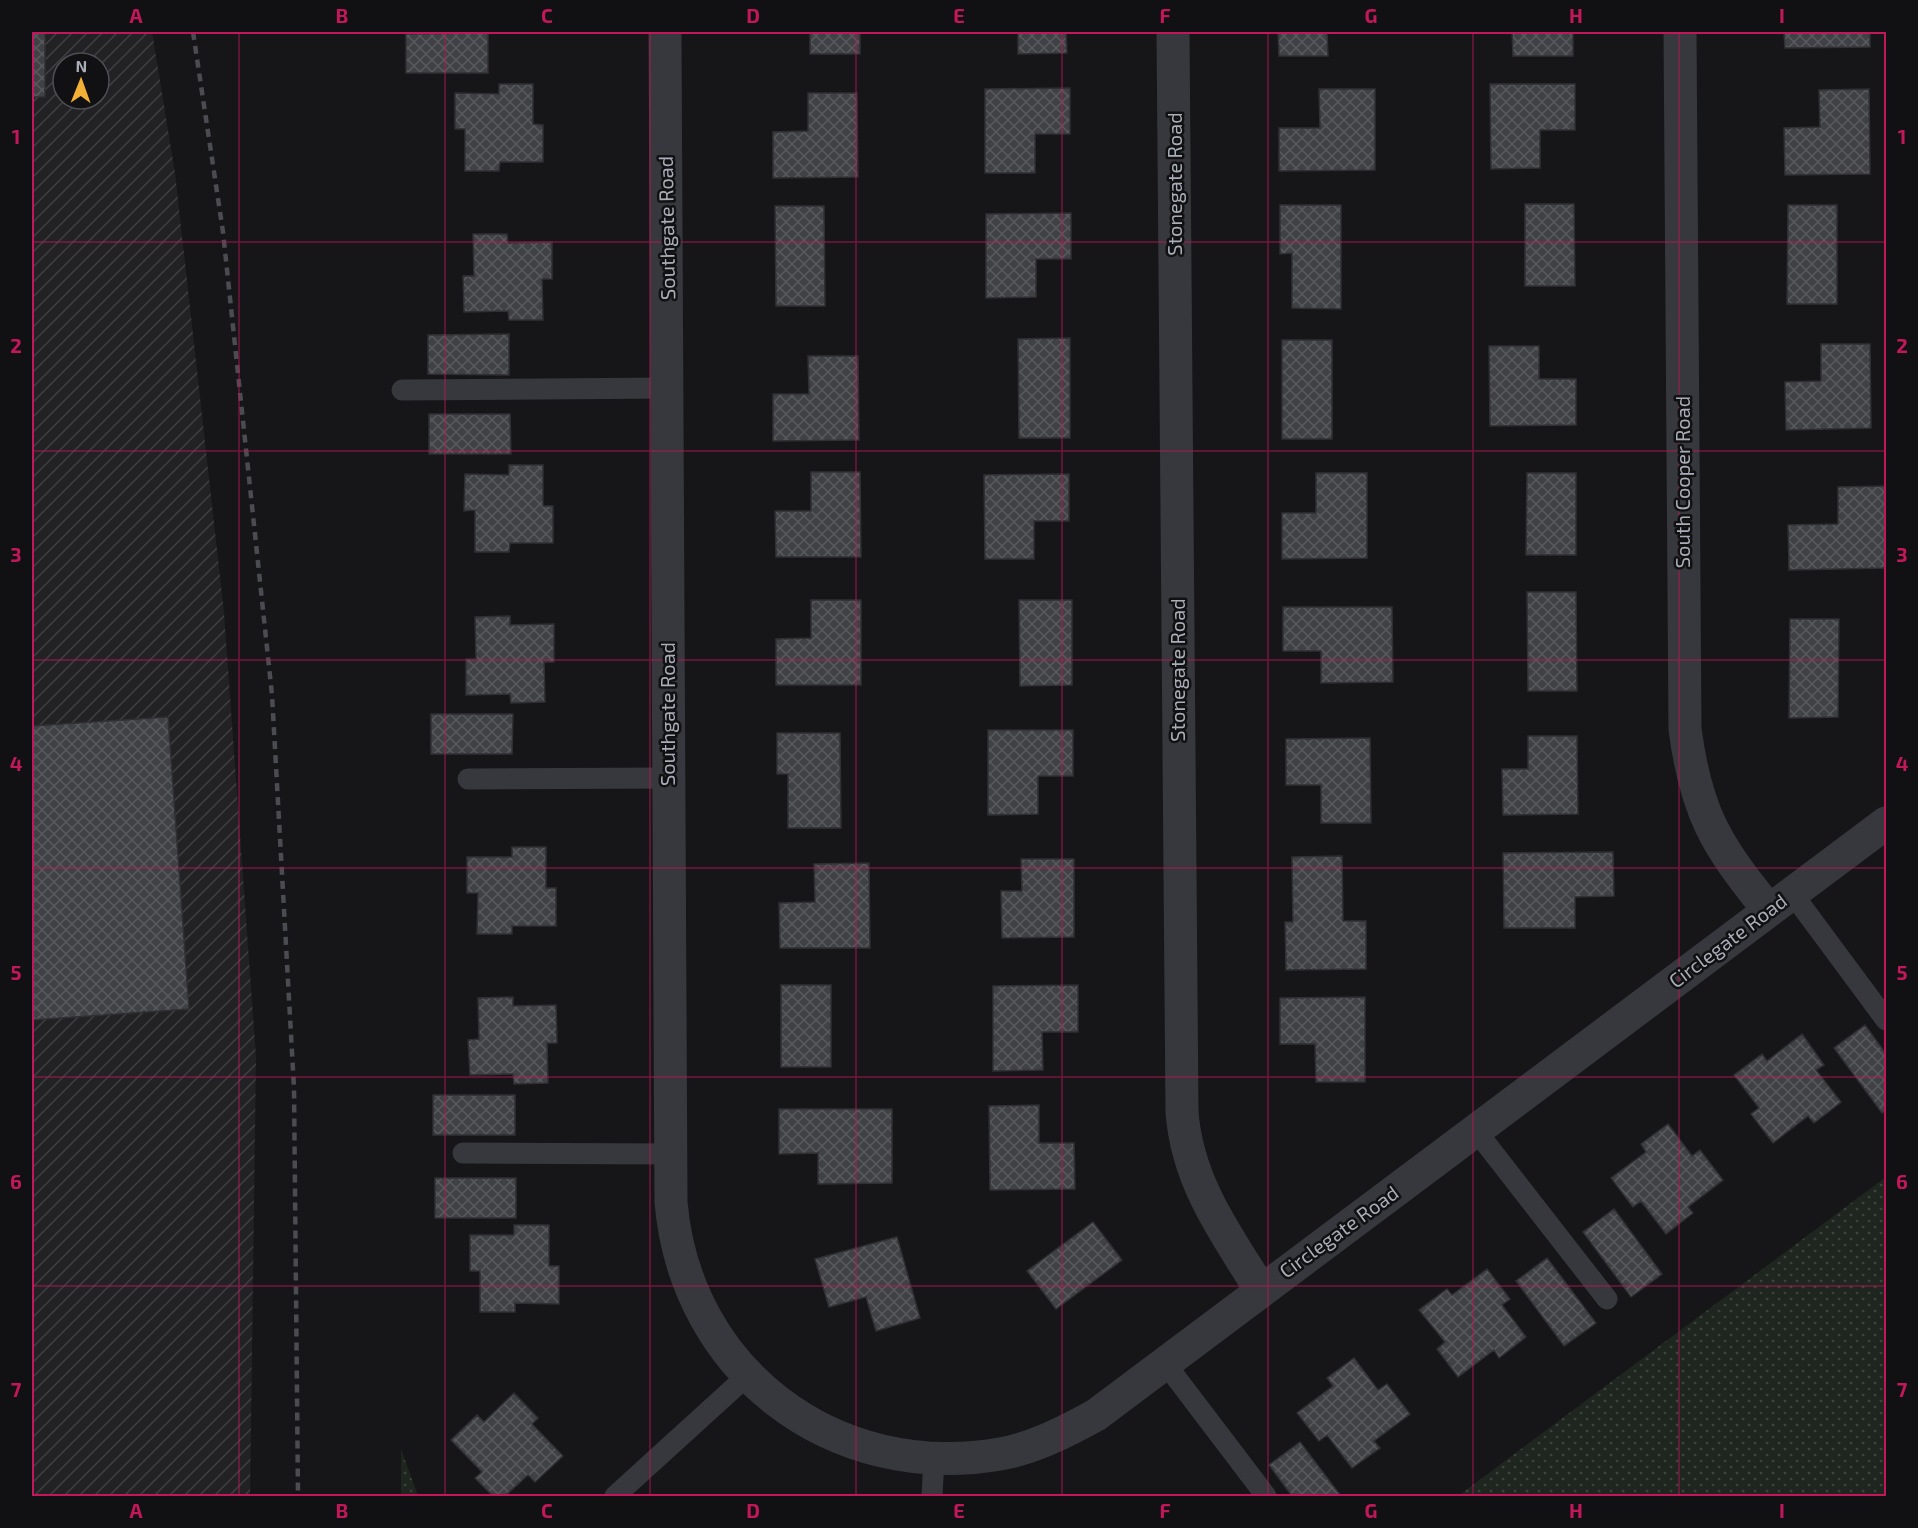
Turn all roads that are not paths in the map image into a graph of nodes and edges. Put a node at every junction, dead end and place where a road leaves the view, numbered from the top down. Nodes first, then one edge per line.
1 (664, 32) edge
2 (1173, 32) edge
3 (1680, 32) edge
4 (668, 388) junction
5 (402, 390) dead end
6 (668, 777) junction
7 (468, 779) dead end
8 (1887, 823) edge
9 (1780, 901) junction
10 (1887, 1020) edge
11 (1477, 1132) junction
12 (463, 1153) dead end
13 (671, 1154) junction
14 (1261, 1290) junction
15 (1607, 1299) dead end
16 (1165, 1363) junction
17 (748, 1375) junction
18 (934, 1458) junction
19 (615, 1497) edge
20 (932, 1497) edge
21 (1266, 1497) edge

1 - 4 street, Southgate Road
2 - 14 street, Stonegate Road
3 - 9 street, South Cooper Road
4 - 5 lane
4 - 6 street, Southgate Road
6 - 7 lane
6 - 13 street, Southgate Road
8 - 9 street, Circlegate Road
9 - 10 lane
9 - 11 street, Circlegate Road
11 - 14 street, Circlegate Road
11 - 15 lane
12 - 13 lane
13 - 17 street, Southgate Road
14 - 16 street, Circlegate Road
16 - 18 street, Circlegate Road
16 - 21 lane
17 - 18 street, Circlegate Road
17 - 19 lane
18 - 20 lane

